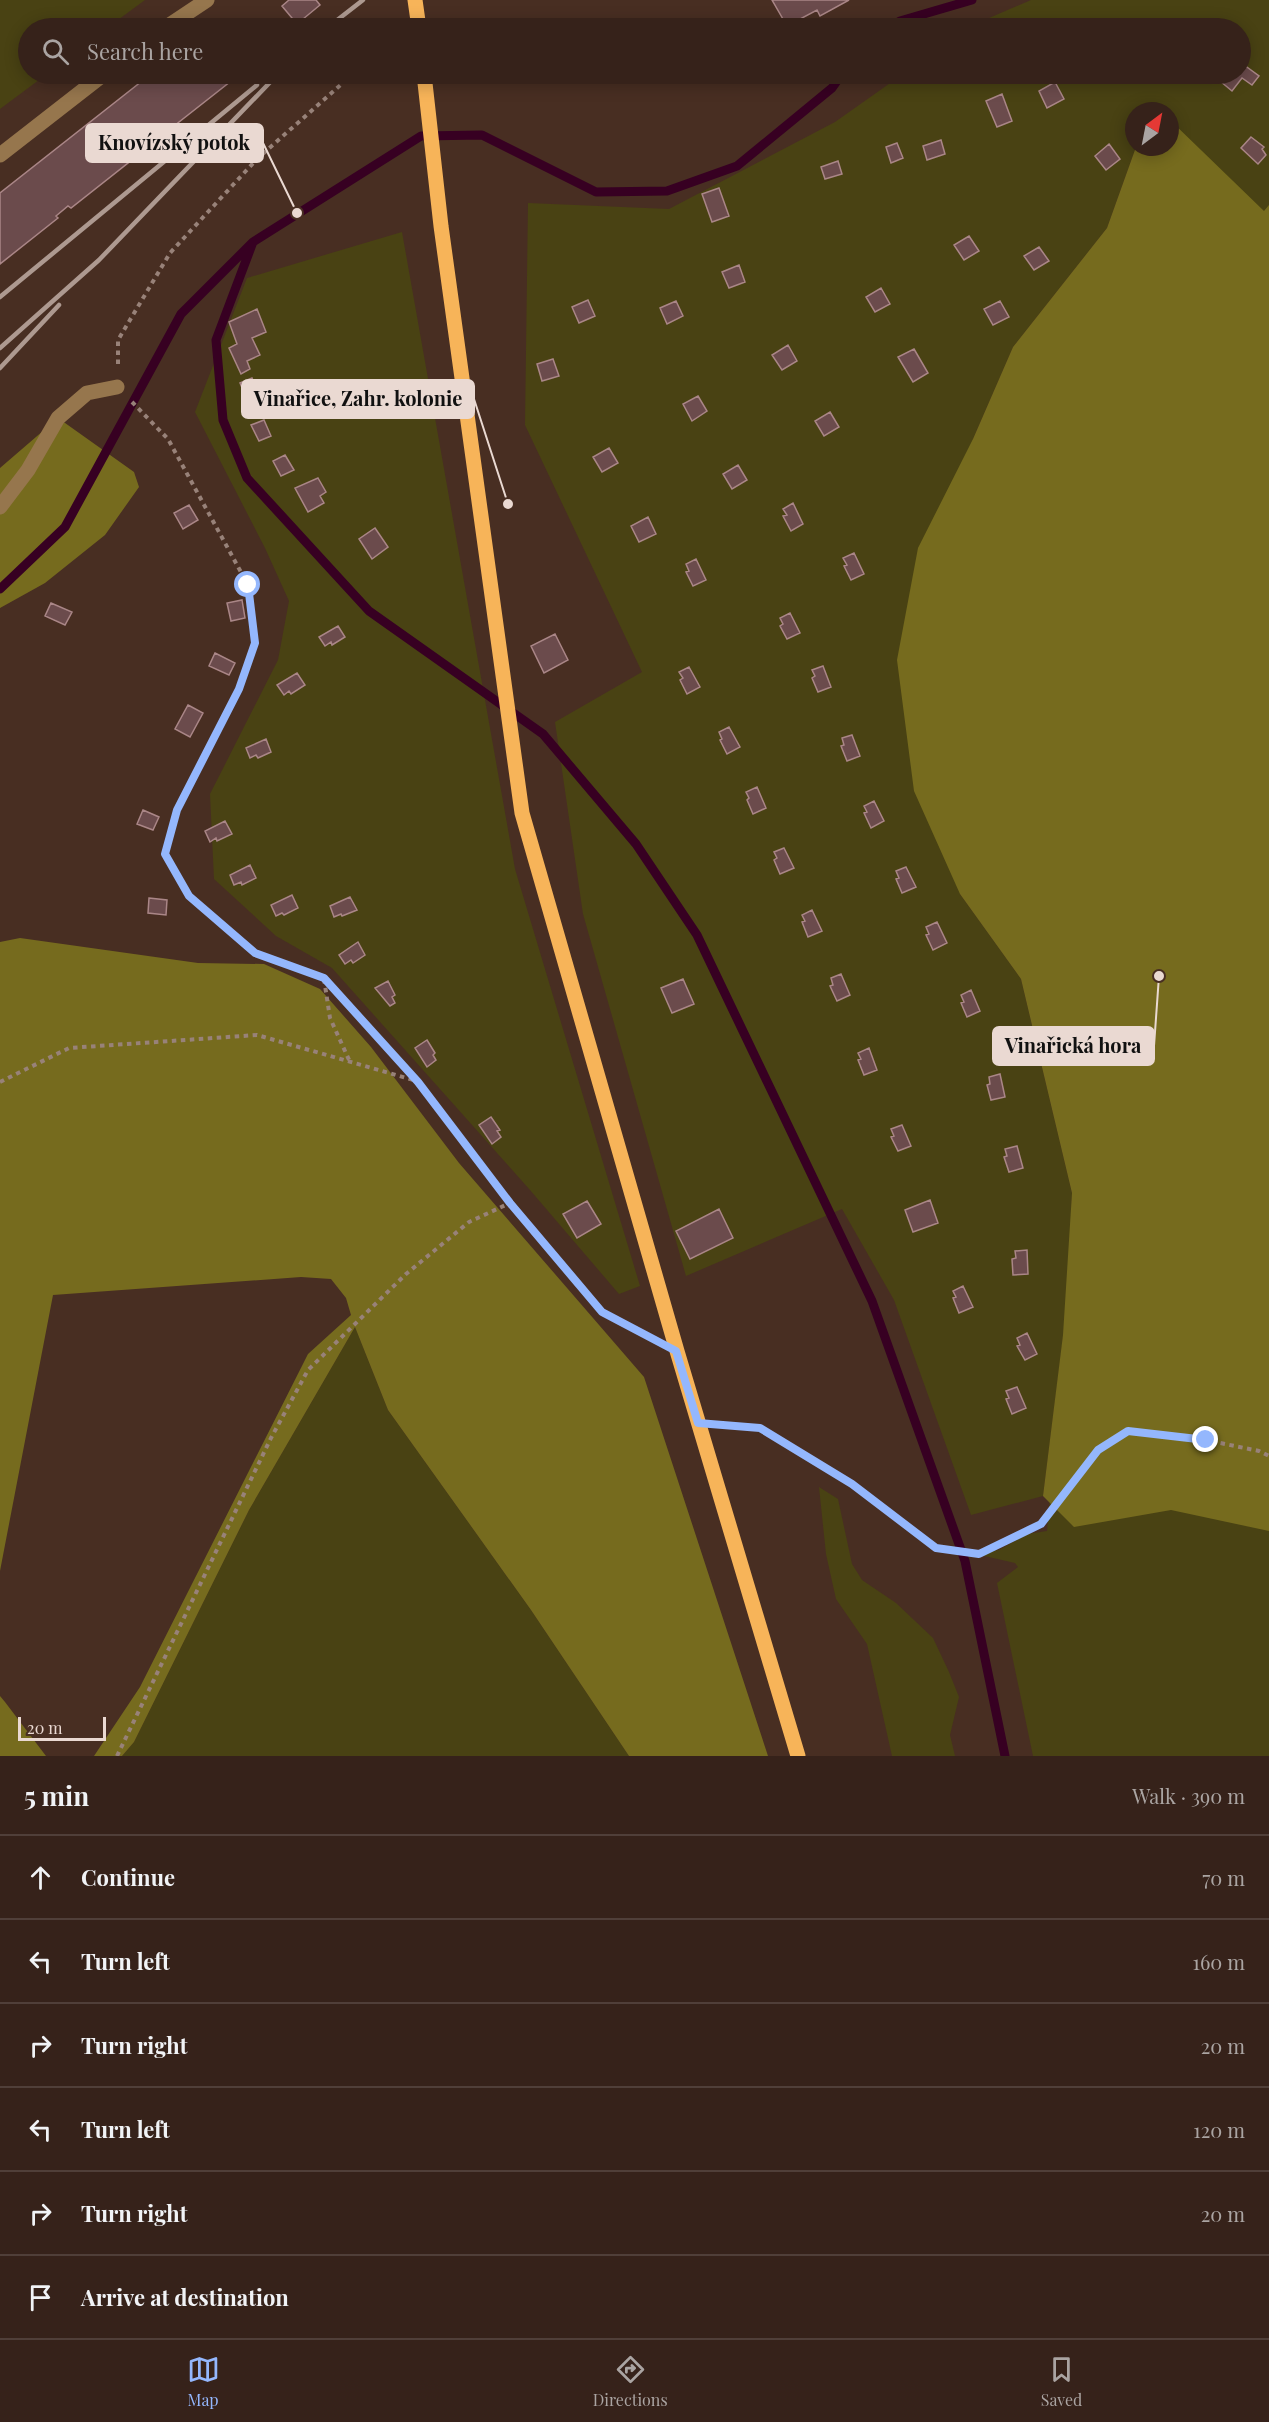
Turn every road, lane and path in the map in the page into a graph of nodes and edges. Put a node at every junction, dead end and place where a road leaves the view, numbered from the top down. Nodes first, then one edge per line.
1 (207, 0) edge
2 (415, 0) edge
3 (180, 18) edge
4 (418, 18) edge
5 (91, 84) edge
6 (342, 84) edge
7 (425, 84) edge
8 (0, 156) edge
9 (117, 387) junction
10 (0, 507) edge
11 (324, 978) junction
12 (350, 1062) junction
13 (0, 1082) edge
14 (418, 1082) junction
15 (510, 1203) junction
16 (676, 1351) junction
17 (698, 1423) junction
18 (1269, 1456) edge
19 (117, 1756) edge
20 (798, 1756) edge

1 - 3 street
2 - 4 main road
5 - 8 street
6 - 9 path
7 - 16 main road
9 - 10 street
9 - 11 path
11 - 12 path
11 - 14 path
12 - 13 path
12 - 14 path
14 - 15 path
15 - 16 path
15 - 19 path
16 - 17 main road
17 - 18 path
17 - 20 main road

